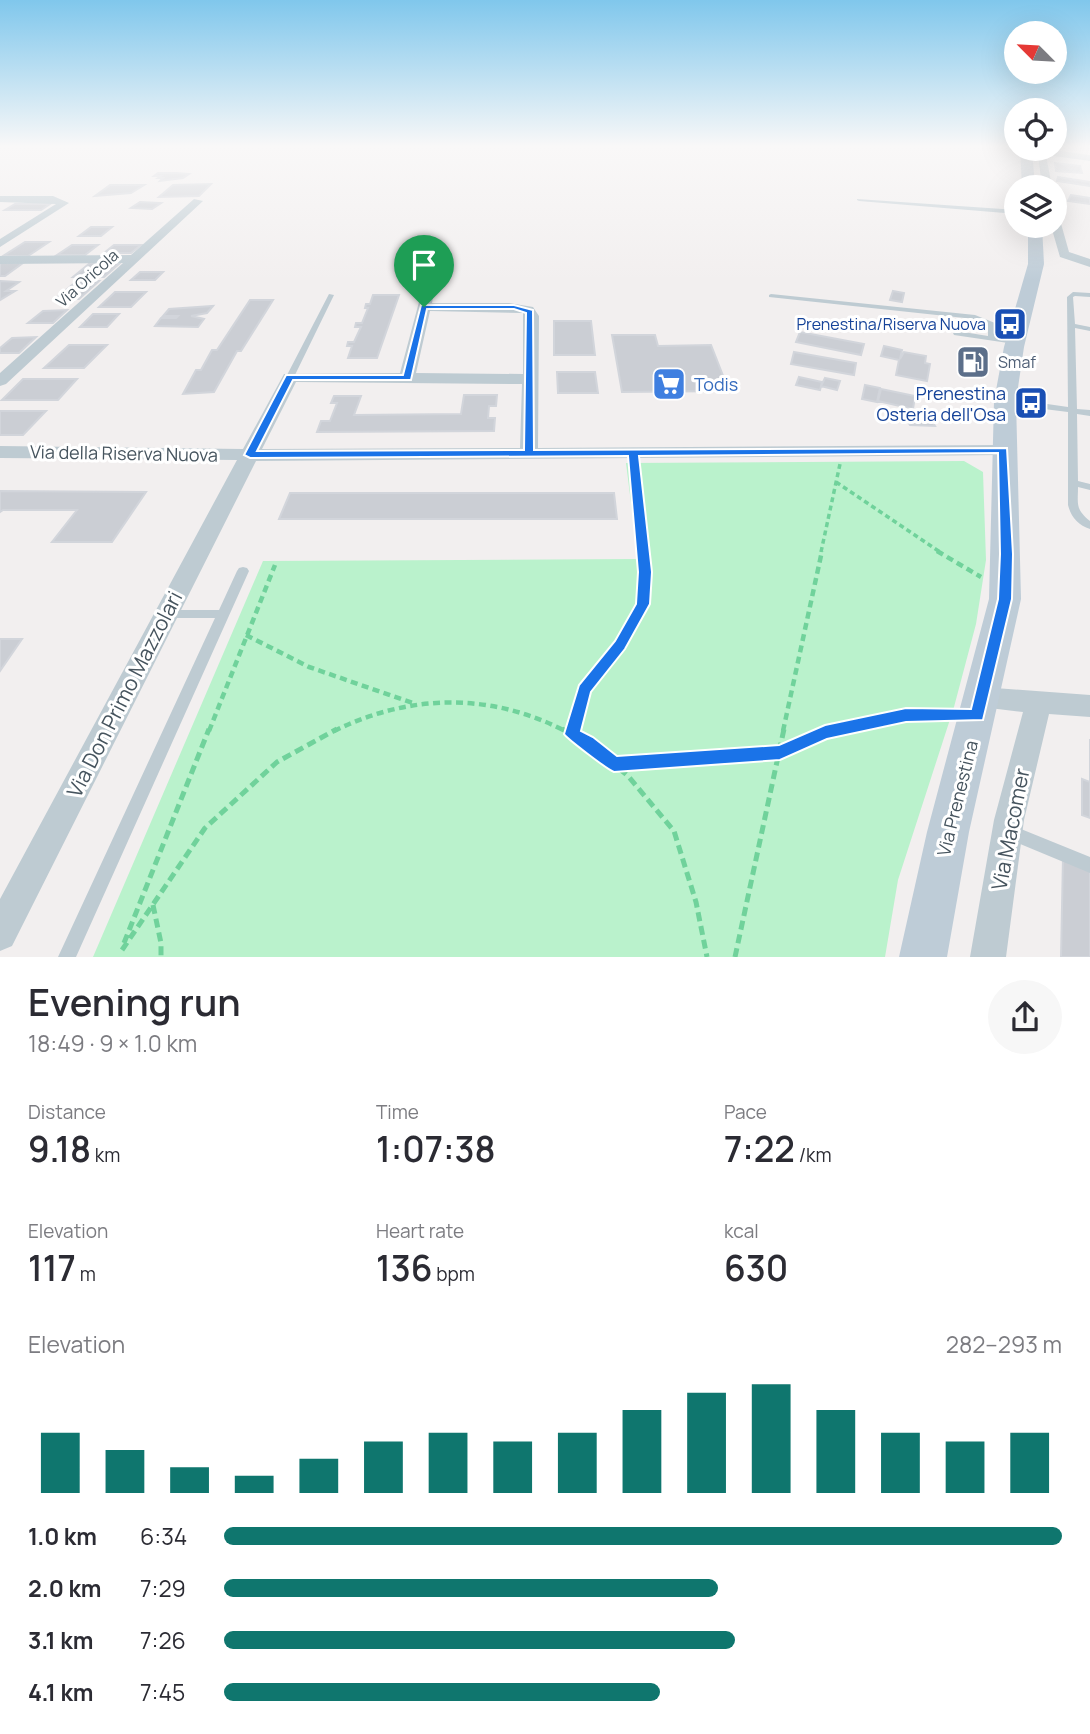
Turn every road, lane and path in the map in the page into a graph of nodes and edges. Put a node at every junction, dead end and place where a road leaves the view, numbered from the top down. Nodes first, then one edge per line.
1 (0, 199) edge
2 (859, 200) dead end
3 (198, 201) dead end
4 (1004, 211) edge
5 (1035, 238) edge
6 (1060, 238) edge
7 (0, 244) edge
8 (134, 259) junction
9 (0, 260) edge
10 (1090, 263) edge
11 (429, 287) dead end
12 (331, 295) dead end
13 (1090, 295) edge
14 (771, 296) dead end
15 (424, 307) junction
16 (1072, 326) junction
17 (1090, 329) edge
18 (957, 332) dead end
19 (992, 338) junction
20 (1015, 342) junction
21 (290, 377) junction
22 (407, 378) junction
23 (531, 379) junction
24 (0, 381) edge
25 (1005, 401) junction
26 (1074, 410) junction
27 (1090, 412) edge
28 (1003, 450) junction
29 (0, 452) edge
30 (843, 452) junction
31 (529, 453) junction
32 (633, 453) junction
33 (250, 455) junction
34 (836, 482) junction
35 (1074, 484) junction
36 (1090, 487) edge
37 (1090, 526) edge
38 (275, 565) dead end
39 (243, 571) dead end
40 (1005, 591) junction
41 (166, 614) junction
42 (223, 614) junction
43 (246, 635) junction
44 (1039, 702) junction
45 (415, 704) junction
46 (1090, 705) edge
47 (980, 707) junction
48 (572, 734) junction
49 (780, 752) junction
50 (614, 764) junction
51 (1007, 832) junction
52 (1090, 865) edge
53 (153, 905) junction
54 (0, 934) edge
55 (122, 950) junction
56 (67, 957) edge
57 (119, 957) edge
58 (161, 957) edge
59 (707, 957) edge
60 (735, 957) edge
61 (923, 957) edge
62 (988, 957) edge

1 - 7 street
2 - 4 lane
3 - 8 street, Via Oricola
5 - 20 main road, Via Prenestina
6 - 10 street
8 - 9 street
8 - 24 street, Via Oricola
11 - 15 street
12 - 21 lane
13 - 16 lane
14 - 19 lane
15 - 22 street
15 - 23 street
16 - 17 lane
16 - 26 lane
18 - 19 lane
19 - 20 lane
20 - 25 main road, Via Prenestina
21 - 22 street
21 - 33 street, Via Don Primo Mazzolari
22 - 23 street
23 - 31 street
25 - 26 lane
25 - 28 main road, Via Prenestina
26 - 27 lane
26 - 35 lane
28 - 30 street, Via della Riserva Nuova
28 - 40 main road, Via Prenestina
29 - 33 street, Via della Riserva Nuova
30 - 32 street, Via della Riserva Nuova
30 - 34 path
31 - 32 street, Via della Riserva Nuova
31 - 33 street, Via della Riserva Nuova
32 - 48 path
33 - 41 street, Via Don Primo Mazzolari
34 - 40 path
34 - 49 path
35 - 36 lane
35 - 37 lane
38 - 43 path
39 - 42 lane
40 - 47 main road, Via Prenestina
41 - 42 lane
41 - 54 street, Via Don Primo Mazzolari
42 - 56 lane
43 - 45 path
43 - 55 path
44 - 46 street
44 - 47 street
44 - 51 street, Via Macomer
45 - 48 path
45 - 53 path
47 - 49 path
47 - 61 main road, Via Prenestina
48 - 50 path
49 - 50 path
49 - 60 path
50 - 59 path
51 - 52 lane
51 - 62 street, Via Macomer
53 - 55 path
53 - 58 path
55 - 57 path

